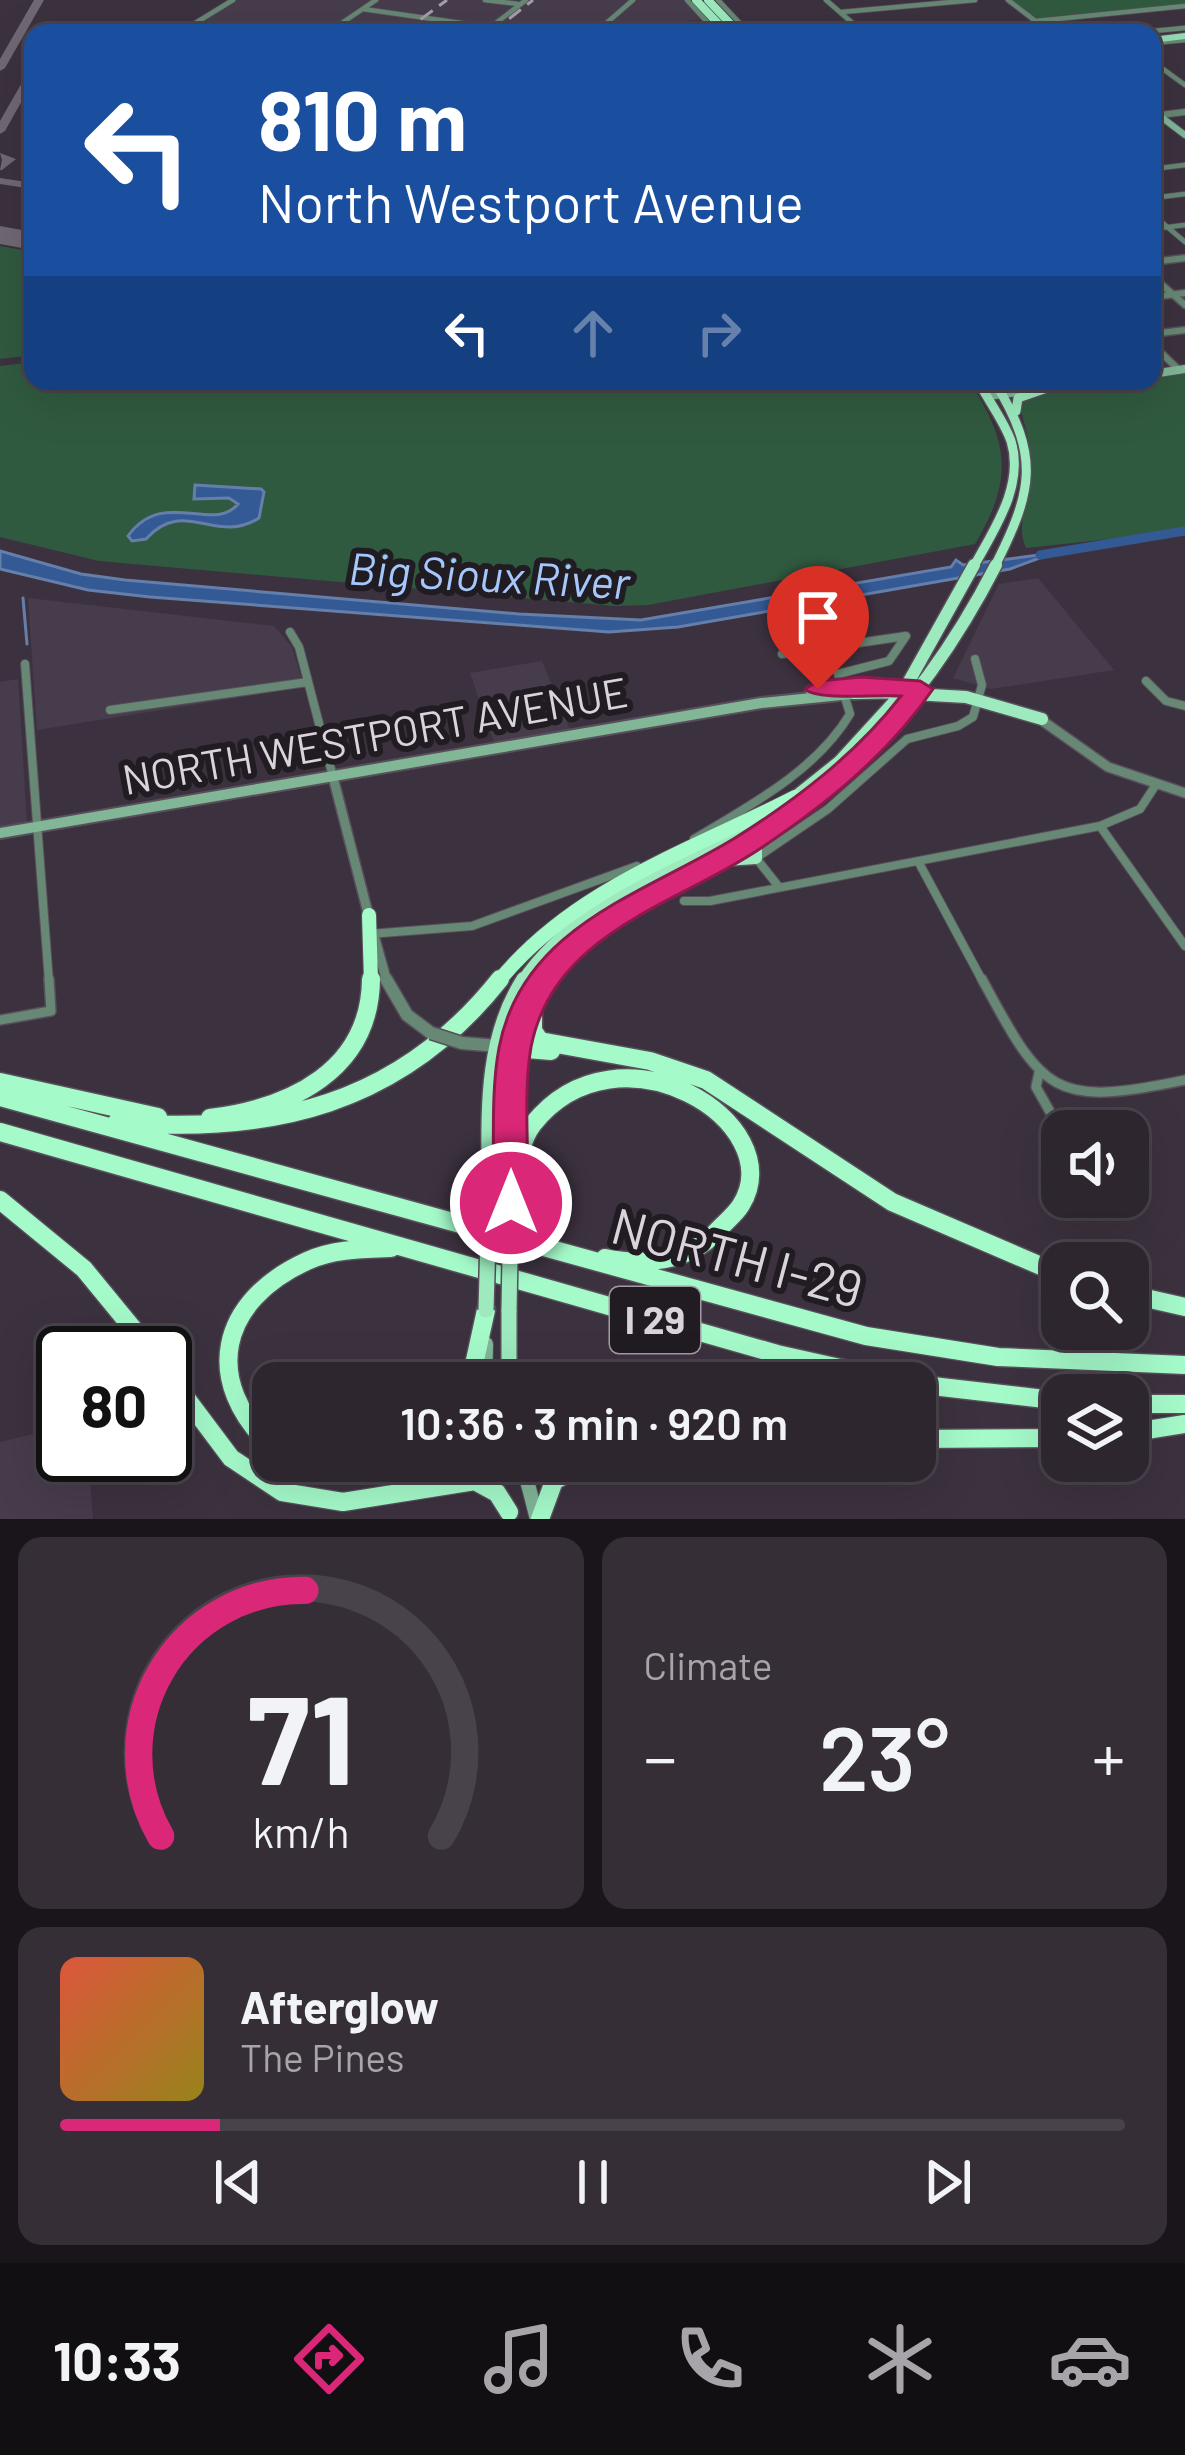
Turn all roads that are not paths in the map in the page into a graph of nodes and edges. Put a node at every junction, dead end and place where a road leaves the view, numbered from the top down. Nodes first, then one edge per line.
1 (233, 0) edge
2 (376, 0) edge
3 (485, 0) edge
4 (633, 0) edge
5 (687, 0) edge
6 (708, 0) edge
7 (718, 0) edge
8 (826, 0) edge
9 (974, 0) edge
10 (1008, 0) edge
11 (523, 2) edge
12 (1185, 7) edge
13 (363, 9) junction
14 (842, 13) junction
15 (1036, 21) junction
16 (194, 24) edge
17 (340, 24) edge
18 (469, 24) edge
19 (494, 24) edge
20 (605, 24) edge
21 (713, 24) edge
22 (731, 24) edge
23 (741, 24) edge
24 (854, 24) edge
25 (1040, 24) edge
26 (1161, 221) edge
27 (1185, 225) edge
28 (1168, 227) junction
29 (1161, 228) edge
30 (1185, 242) edge
31 (1161, 284) edge
32 (1185, 293) edge
33 (1173, 294) junction
34 (1161, 296) edge
35 (1185, 305) edge
36 (984, 390) edge
37 (1002, 390) edge
38 (1036, 390) edge
39 (1041, 390) edge
40 (1004, 394) junction
41 (988, 396) junction
42 (1018, 417) junction
43 (290, 632) dead end
44 (782, 654) dead end
45 (975, 658) dead end
46 (25, 664) dead end
47 (935, 665) junction
48 (1146, 681) dead end
49 (308, 682) junction
50 (845, 691) junction
51 (952, 692) junction
52 (910, 693) junction
53 (979, 700) junction
54 (1185, 706) edge
55 (110, 710) dead end
56 (881, 716) junction
57 (1042, 719) joint
58 (1067, 737) junction
59 (333, 777) junction
60 (1155, 786) junction
61 (1185, 793) edge
62 (795, 797) junction
63 (37, 826) junction
64 (1100, 826) junction
65 (0, 833) edge
66 (756, 838) junction
67 (756, 858) junction
68 (918, 861) junction
69 (707, 866) junction
70 (779, 887) junction
71 (684, 901) dead end
72 (369, 915) joint
73 (371, 934) junction
74 (1185, 946) edge
75 (533, 998) junction
76 (0, 1020) edge
77 (495, 1046) junction
78 (515, 1048) junction
79 (634, 1058) junction
80 (1039, 1073) junction
81 (1185, 1080) edge
82 (0, 1082) edge
83 (0, 1096) edge
84 (42, 1106) junction
85 (1049, 1110) edge
86 (0, 1132) edge
87 (0, 1200) edge
88 (511, 1203) junction
89 (530, 1246) junction
90 (405, 1248) junction
91 (1041, 1266) edge
92 (1149, 1299) edge
93 (1185, 1307) edge
94 (486, 1310) junction
95 (132, 1326) edge
96 (475, 1362) edge
97 (485, 1362) edge
98 (509, 1362) edge
99 (813, 1362) edge
100 (1185, 1365) edge
101 (936, 1387) edge
102 (1041, 1399) edge
103 (1149, 1404) edge
104 (1185, 1404) edge
105 (192, 1406) edge
106 (1185, 1424) edge
107 (252, 1428) edge
108 (1149, 1429) edge
109 (936, 1438) edge
110 (1041, 1438) edge
111 (430, 1482) edge
112 (504, 1482) edge
113 (528, 1482) edge
114 (553, 1482) edge
115 (378, 1496) junction
116 (510, 1516) edge
117 (538, 1519) edge

1 - 16 street
2 - 13 street
3 - 11 street
4 - 20 street
5 - 21 street
6 - 22 highway
7 - 23 street
8 - 14 street
9 - 14 street
10 - 15 street
11 - 19 street
12 - 15 street
13 - 17 street
13 - 18 street
14 - 24 street
15 - 25 street
26 - 28 street
27 - 28 street
28 - 29 street
28 - 30 street
31 - 33 street
32 - 33 street
33 - 34 street
33 - 35 street
36 - 41 highway
37 - 40 highway
38 - 40 main road
39 - 42 highway
40 - 41 main road
40 - 42 highway
41 - 52 highway
42 - 47 highway
43 - 49 street
44 - 50 street
45 - 53 street
46 - 63 street
47 - 51 highway
47 - 52 highway
48 - 54 street
49 - 55 street
49 - 59 street
50 - 52 highway
50 - 56 highway
50 - 59 main road, NORTH WESTPORT AVENUE
50 - 73 street
51 - 52 street
51 - 53 street
52 - 53 highway
52 - 56 highway
52 - 66 highway
53 - 57 highway
53 - 58 street
53 - 67 street
56 - 62 highway
57 - 58 street
58 - 60 street
59 - 63 main road, NORTH WESTPORT AVENUE
59 - 72 street
60 - 61 street
60 - 64 street
62 - 77 highway
62 - 84 highway
63 - 65 main road, NORTH WESTPORT AVENUE
63 - 76 street
64 - 68 street
64 - 74 street
66 - 67 highway
66 - 69 highway
67 - 69 highway
67 - 70 street
68 - 70 street
68 - 80 street
69 - 75 highway
70 - 71 street
72 - 73 highway
73 - 77 street, bridge
73 - 82 highway
75 - 78 highway
75 - 79 highway
77 - 78 street
77 - 94 highway, bridge
78 - 79 highway
78 - 88 highway
79 - 91 highway
80 - 81 street
80 - 85 street
83 - 84 highway, NORTH I-29 / I 29
84 - 89 highway, NORTH I-29 / I 29
86 - 90 highway, NORTH I-29 / I 29
87 - 95 highway
88 - 89 highway
88 - 98 highway, bridge
89 - 100 highway, NORTH I-29 / I 29
90 - 99 highway, NORTH I-29 / I 29
90 - 107 highway
92 - 93 highway
94 - 96 highway
94 - 97 main road
101 - 102 highway, NORTH I-29 / I 29
103 - 104 highway
105 - 115 highway
106 - 108 highway
109 - 110 highway
111 - 115 highway
112 - 116 main road
113 - 117 main road
114 - 117 highway
115 - 116 highway

